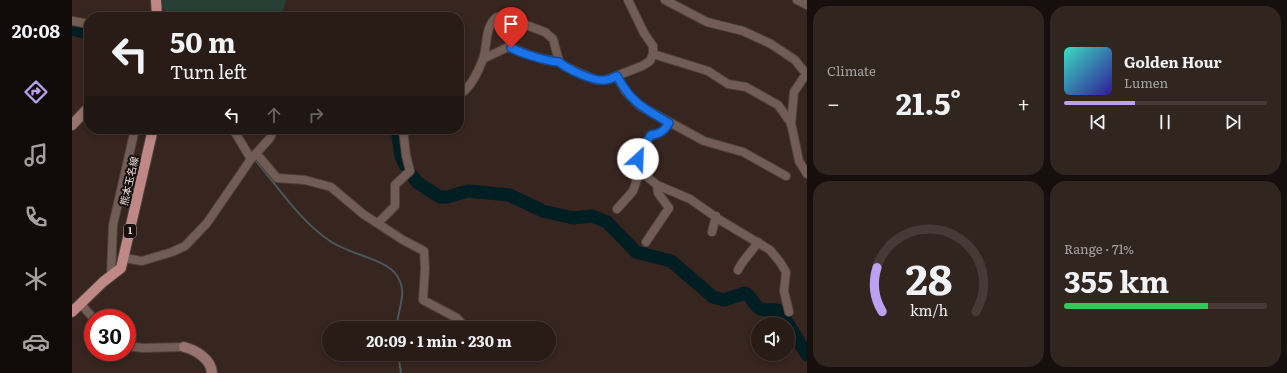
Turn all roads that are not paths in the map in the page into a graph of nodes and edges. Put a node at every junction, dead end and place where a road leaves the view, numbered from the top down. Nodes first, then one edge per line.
1 (156, 0) edge
2 (628, 0) edge
3 (665, 0) edge
4 (797, 0) edge
5 (807, 5) edge
6 (157, 12) edge
7 (72, 21) edge
8 (84, 23) edge
9 (653, 54) junction
10 (483, 59) junction
11 (559, 62) junction
12 (806, 74) edge
13 (617, 76) junction
14 (464, 92) edge
15 (84, 113) edge
16 (669, 123) junction
17 (72, 125) edge
18 (791, 125) junction
19 (134, 134) edge
20 (152, 134) edge
21 (237, 134) edge
22 (272, 134) edge
23 (404, 134) edge
24 (254, 156) junction
25 (640, 170) junction
26 (807, 174) edge
27 (786, 176) dead end
28 (657, 185) junction
29 (617, 209) dead end
30 (716, 216) junction
31 (378, 222) junction
32 (712, 232) dead end
33 (646, 242) dead end
34 (758, 242) junction
35 (124, 258) junction
36 (738, 270) dead end
37 (111, 275) junction
38 (82, 304) junction
39 (86, 309) edge
40 (72, 312) edge
41 (789, 312) dead end
42 (460, 321) edge
43 (136, 347) edge
44 (184, 347) joint
45 (212, 373) edge

1 - 6 main road
2 - 9 street
3 - 12 street
4 - 5 street
7 - 8 street
9 - 13 street
9 - 18 street
10 - 11 street
10 - 11 street
10 - 14 street
11 - 13 street
12 - 18 street
13 - 16 street
15 - 17 street
16 - 25 street
16 - 27 street
18 - 26 street
19 - 37 street
20 - 35 main road, 熊本玉名線 / 1
21 - 24 street
22 - 24 street
23 - 31 street
24 - 31 street
24 - 35 street
25 - 28 street
25 - 29 street
28 - 30 street
28 - 33 street
30 - 32 street
30 - 34 street
31 - 42 street
34 - 36 street
34 - 41 street
35 - 37 main road, 熊本玉名線 / 1
37 - 38 main road, 熊本玉名線 / 1
38 - 39 street
38 - 40 main road, 熊本玉名線 / 1
43 - 44 street
44 - 45 street

